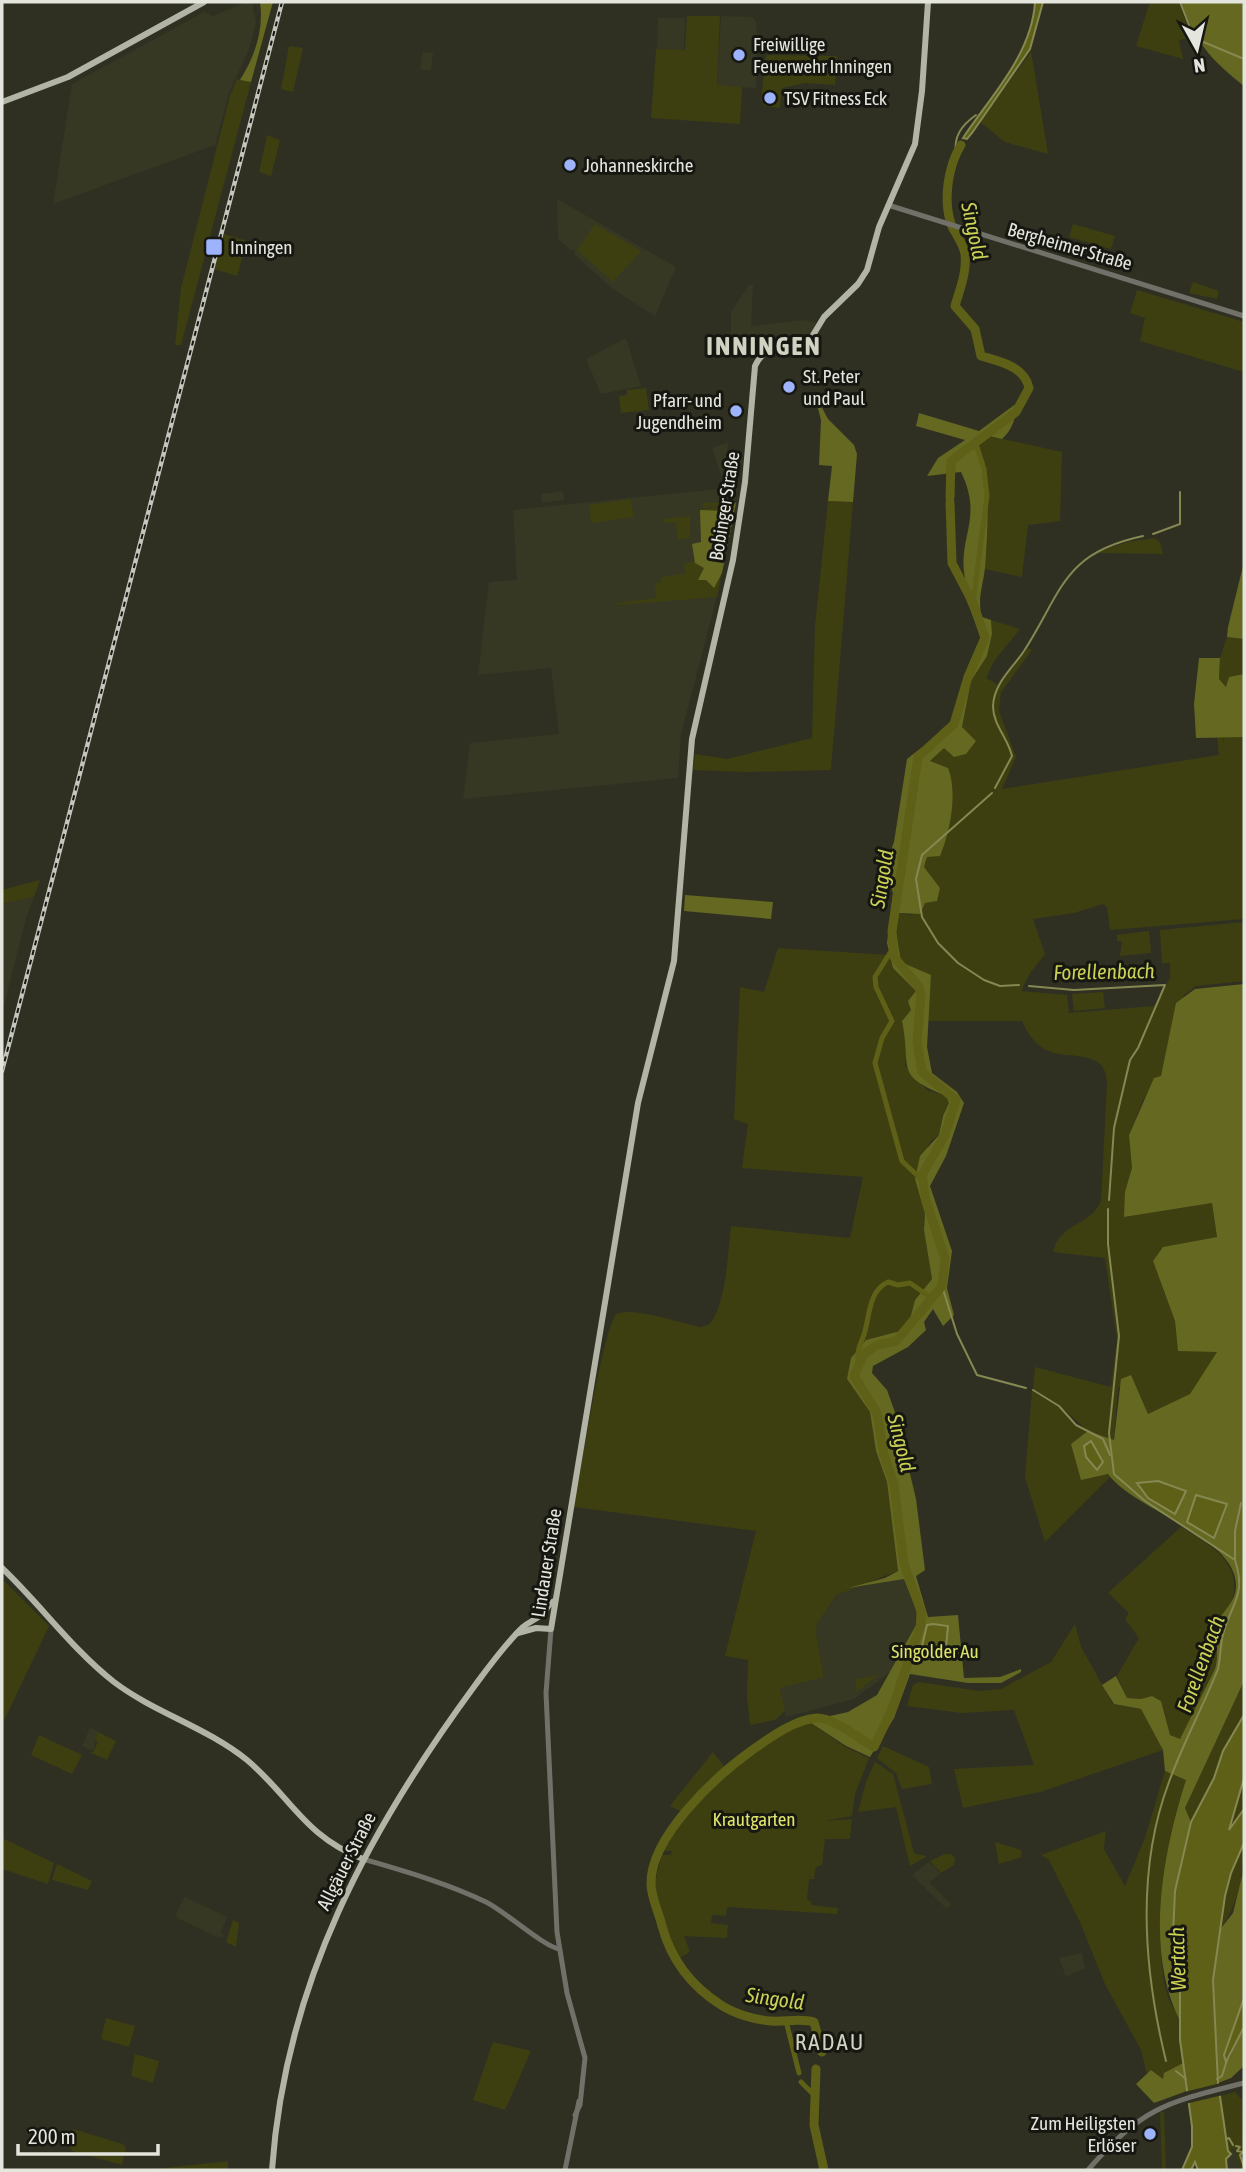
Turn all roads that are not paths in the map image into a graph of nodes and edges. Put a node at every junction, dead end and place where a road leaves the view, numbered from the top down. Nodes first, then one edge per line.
1 (204, 2) edge
2 (928, 2) edge
3 (2, 102) edge
4 (888, 205) junction
5 (1244, 316) edge
6 (643, 1076) joint
7 (2, 1568) edge
8 (555, 1601) junction
9 (551, 1629) junction
10 (518, 1633) junction
11 (363, 1858) junction
12 (543, 1940) junction
13 (558, 1941) junction
14 (559, 1949) junction
15 (1244, 2083) edge
16 (272, 2170) edge
17 (565, 2170) edge
18 (1088, 2170) edge

1 - 3 main road
2 - 4 main road, Bobinger Straße
4 - 5 street, Bergheimer Straße
4 - 6 main road, Bobinger Straße
6 - 8 main road, Lindauer Straße
7 - 11 main road
8 - 9 main road, Lindauer Straße
8 - 10 main road, Allgäuer Straße
9 - 10 main road
9 - 13 street, Lindauer Straße
10 - 11 main road, Allgäuer Straße
11 - 12 street
11 - 16 main road, Allgäuer Straße
12 - 13 street
12 - 14 street
13 - 14 street, Lindauer Straße
14 - 17 street, Lindauer Straße
15 - 18 street

